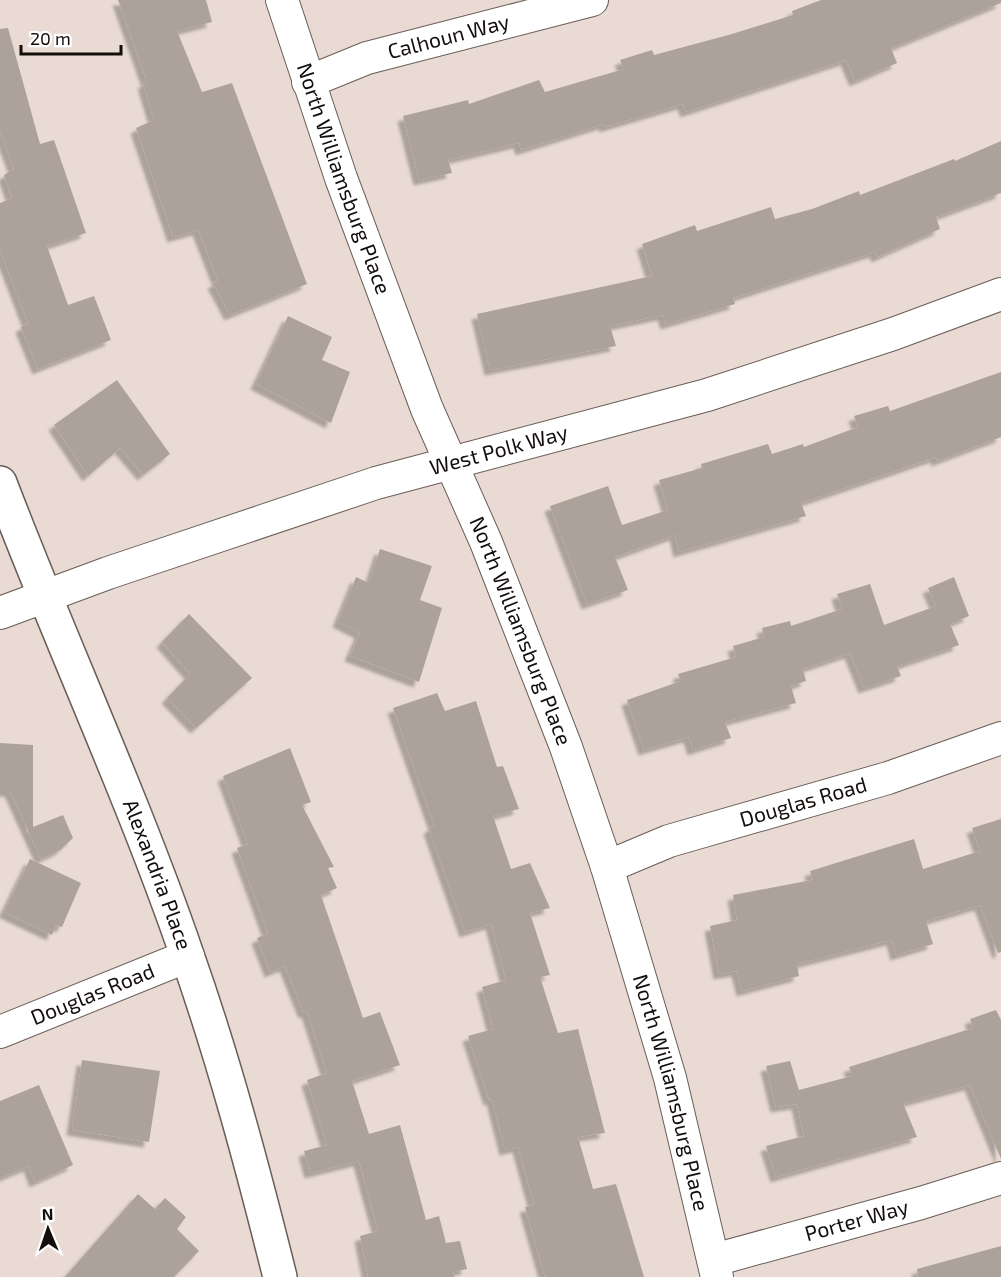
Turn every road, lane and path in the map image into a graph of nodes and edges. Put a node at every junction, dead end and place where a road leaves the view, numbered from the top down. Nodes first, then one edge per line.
1 (282, 0) edge
2 (592, 0) edge
3 (308, 82) junction
4 (1001, 294) edge
5 (452, 463) junction
6 (0, 483) edge
7 (46, 596) junction
8 (0, 614) edge
9 (1001, 738) edge
10 (607, 867) junction
11 (188, 956) junction
12 (0, 1032) edge
13 (1001, 1178) edge
14 (716, 1268) edge
15 (280, 1277) edge

1 - 3 street, North Williamsburg Place
2 - 3 street, Calhoun Way
3 - 5 street, North Williamsburg Place
4 - 5 street, West Polk Way
5 - 7 street, West Polk Way
5 - 10 street, North Williamsburg Place
6 - 7 street, Alexandria Place
7 - 8 street, West Polk Way
7 - 11 street, Alexandria Place
9 - 10 street, Douglas Road
10 - 14 street, North Williamsburg Place
11 - 12 street, Douglas Road
11 - 15 street, Alexandria Place
13 - 14 street, Porter Way

